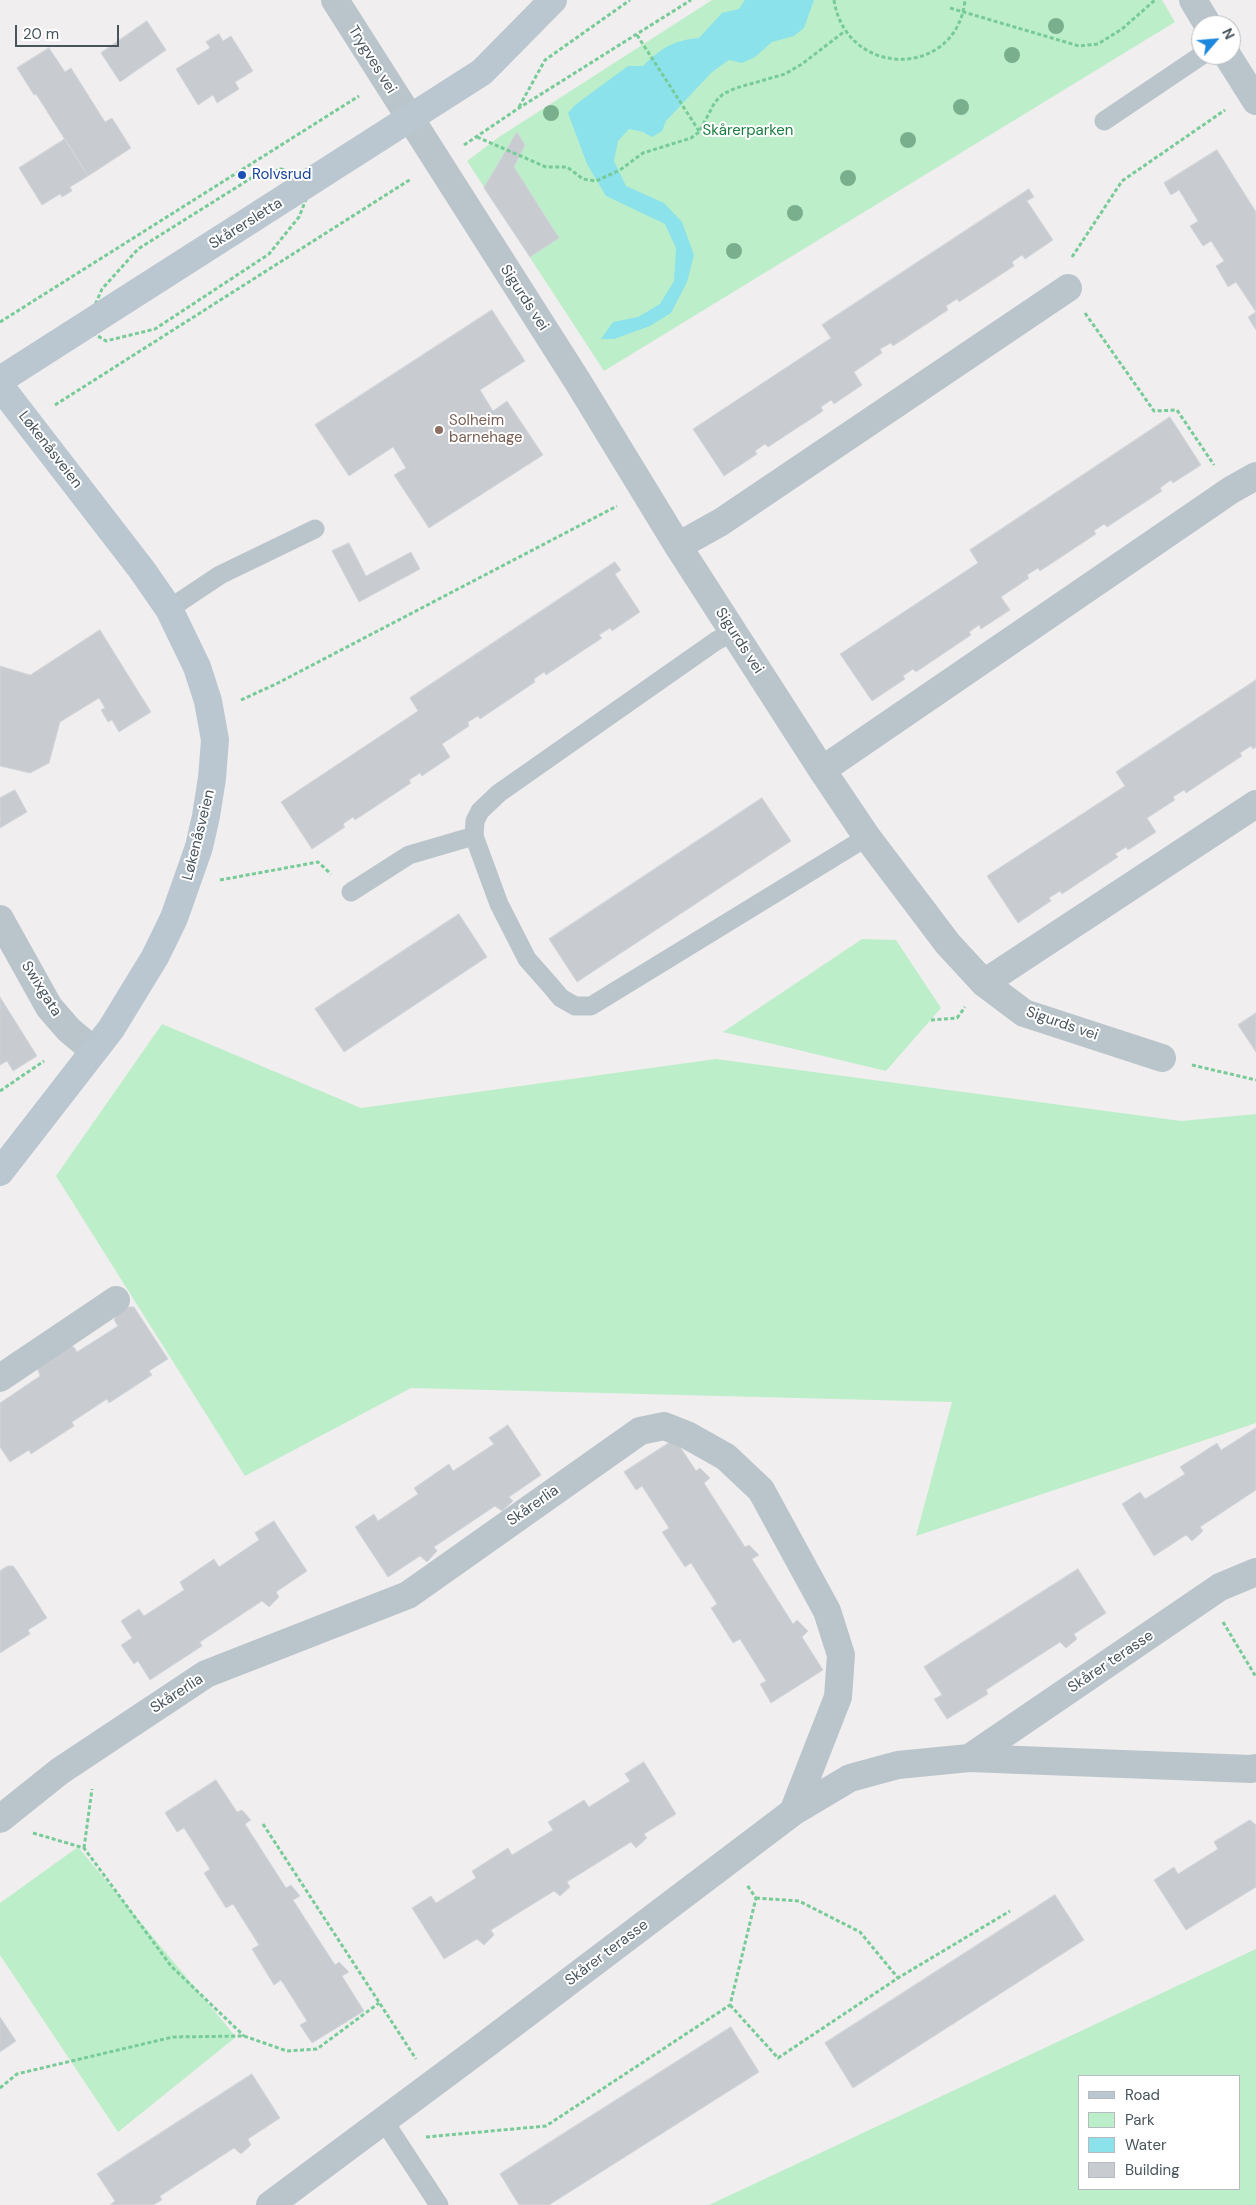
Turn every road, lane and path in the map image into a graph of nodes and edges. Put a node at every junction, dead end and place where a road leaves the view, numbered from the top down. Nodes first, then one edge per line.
1 (334, 0) edge
2 (553, 0) edge
3 (630, 0) edge
4 (691, 0) edge
5 (834, 0) edge
6 (965, 0) edge
7 (1155, 0) edge
8 (1193, 0) edge
9 (950, 8) dead end
10 (964, 11) junction
11 (1202, 15) edge
12 (845, 31) junction
13 (637, 35) junction
14 (1191, 62) edge
15 (1233, 65) edge
16 (386, 81) junction
17 (1253, 97) edge
18 (519, 108) junction
19 (410, 120) junction
20 (1104, 121) dead end
21 (699, 132) junction
22 (476, 137) junction
23 (437, 162) junction
24 (1068, 288) junction
25 (0, 322) edge
26 (0, 380) edge
27 (0, 386) edge
28 (26, 422) junction
29 (1256, 476) edge
30 (1231, 490) junction
31 (644, 492) junction
32 (315, 529) dead end
33 (678, 546) junction
34 (169, 609) junction
35 (733, 632) junction
36 (236, 702) dead end
37 (822, 770) junction
38 (1256, 804) edge
39 (474, 836) junction
40 (867, 837) junction
41 (217, 880) dead end
42 (351, 892) joint
43 (0, 919) edge
44 (984, 983) junction
45 (93, 1050) junction
46 (1162, 1058) joint
47 (1256, 1080) edge
48 (0, 1172) edge
49 (116, 1300) dead end
50 (0, 1378) edge
51 (1256, 1572) edge
52 (1208, 1596) junction
53 (1256, 1677) edge
54 (98, 1746) junction
55 (969, 1758) junction
56 (1256, 1768) edge
57 (793, 1812) junction
58 (0, 1819) edge
59 (262, 1824) dead end
60 (28, 1832) dead end
61 (84, 1848) junction
62 (729, 1860) junction
63 (756, 1898) junction
64 (1010, 1911) dead end
65 (898, 1978) junction
66 (379, 2003) junction
67 (730, 2005) junction
68 (244, 2036) junction
69 (432, 2085) junction
70 (0, 2088) edge
71 (390, 2131) junction
72 (270, 2205) edge
73 (439, 2205) edge

1 - 16 street, Trygves vei
2 - 19 street, Skårersletta
3 - 18 path
4 - 13 path
5 - 12 path
6 - 10 path
7 - 10 path
8 - 11 street
9 - 10 path
10 - 12 path
12 - 21 path
13 - 18 path
13 - 21 path
14 - 20 lane
15 - 17 street
16 - 19 street, Trygves vei
16 - 25 path
17 - 24 path
18 - 22 path
19 - 23 street, Sigurds vei
19 - 26 street, Skårersletta
21 - 22 path
22 - 23 path
23 - 28 path
23 - 31 street, Sigurds vei
24 - 30 path
24 - 33 street
27 - 28 street, Løkenåsveien
28 - 34 street, Løkenåsveien
29 - 30 street
30 - 37 street
31 - 33 street, Sigurds vei
31 - 36 path
32 - 34 lane
33 - 35 street, Sigurds vei
34 - 45 street, Løkenåsveien
35 - 37 street, Sigurds vei
35 - 39 lane
37 - 40 street, Sigurds vei
38 - 44 street
39 - 40 lane
39 - 42 lane
40 - 44 street, Sigurds vei
41 - 42 path
43 - 45 street, Swixgata
44 - 46 street, Sigurds vei
45 - 48 street, Løkenåsveien
46 - 47 path
49 - 50 street
51 - 52 street, Skårer terasse
52 - 53 path
52 - 55 street, Skårer terasse
54 - 57 street, Skårerlia
54 - 58 street, Skårerlia
54 - 61 path
55 - 56 street, Skårer terasse
55 - 57 street, Skårer terasse
57 - 62 street, Skårer terasse
59 - 66 path
60 - 61 path
61 - 68 path
62 - 63 path
62 - 69 street, Skårer terasse
63 - 65 path
63 - 67 path
64 - 65 path
65 - 67 path
66 - 68 path
66 - 69 path
67 - 71 path
68 - 70 path
69 - 71 street, Skårer terasse
71 - 72 street, Skårer terasse
71 - 73 lane

